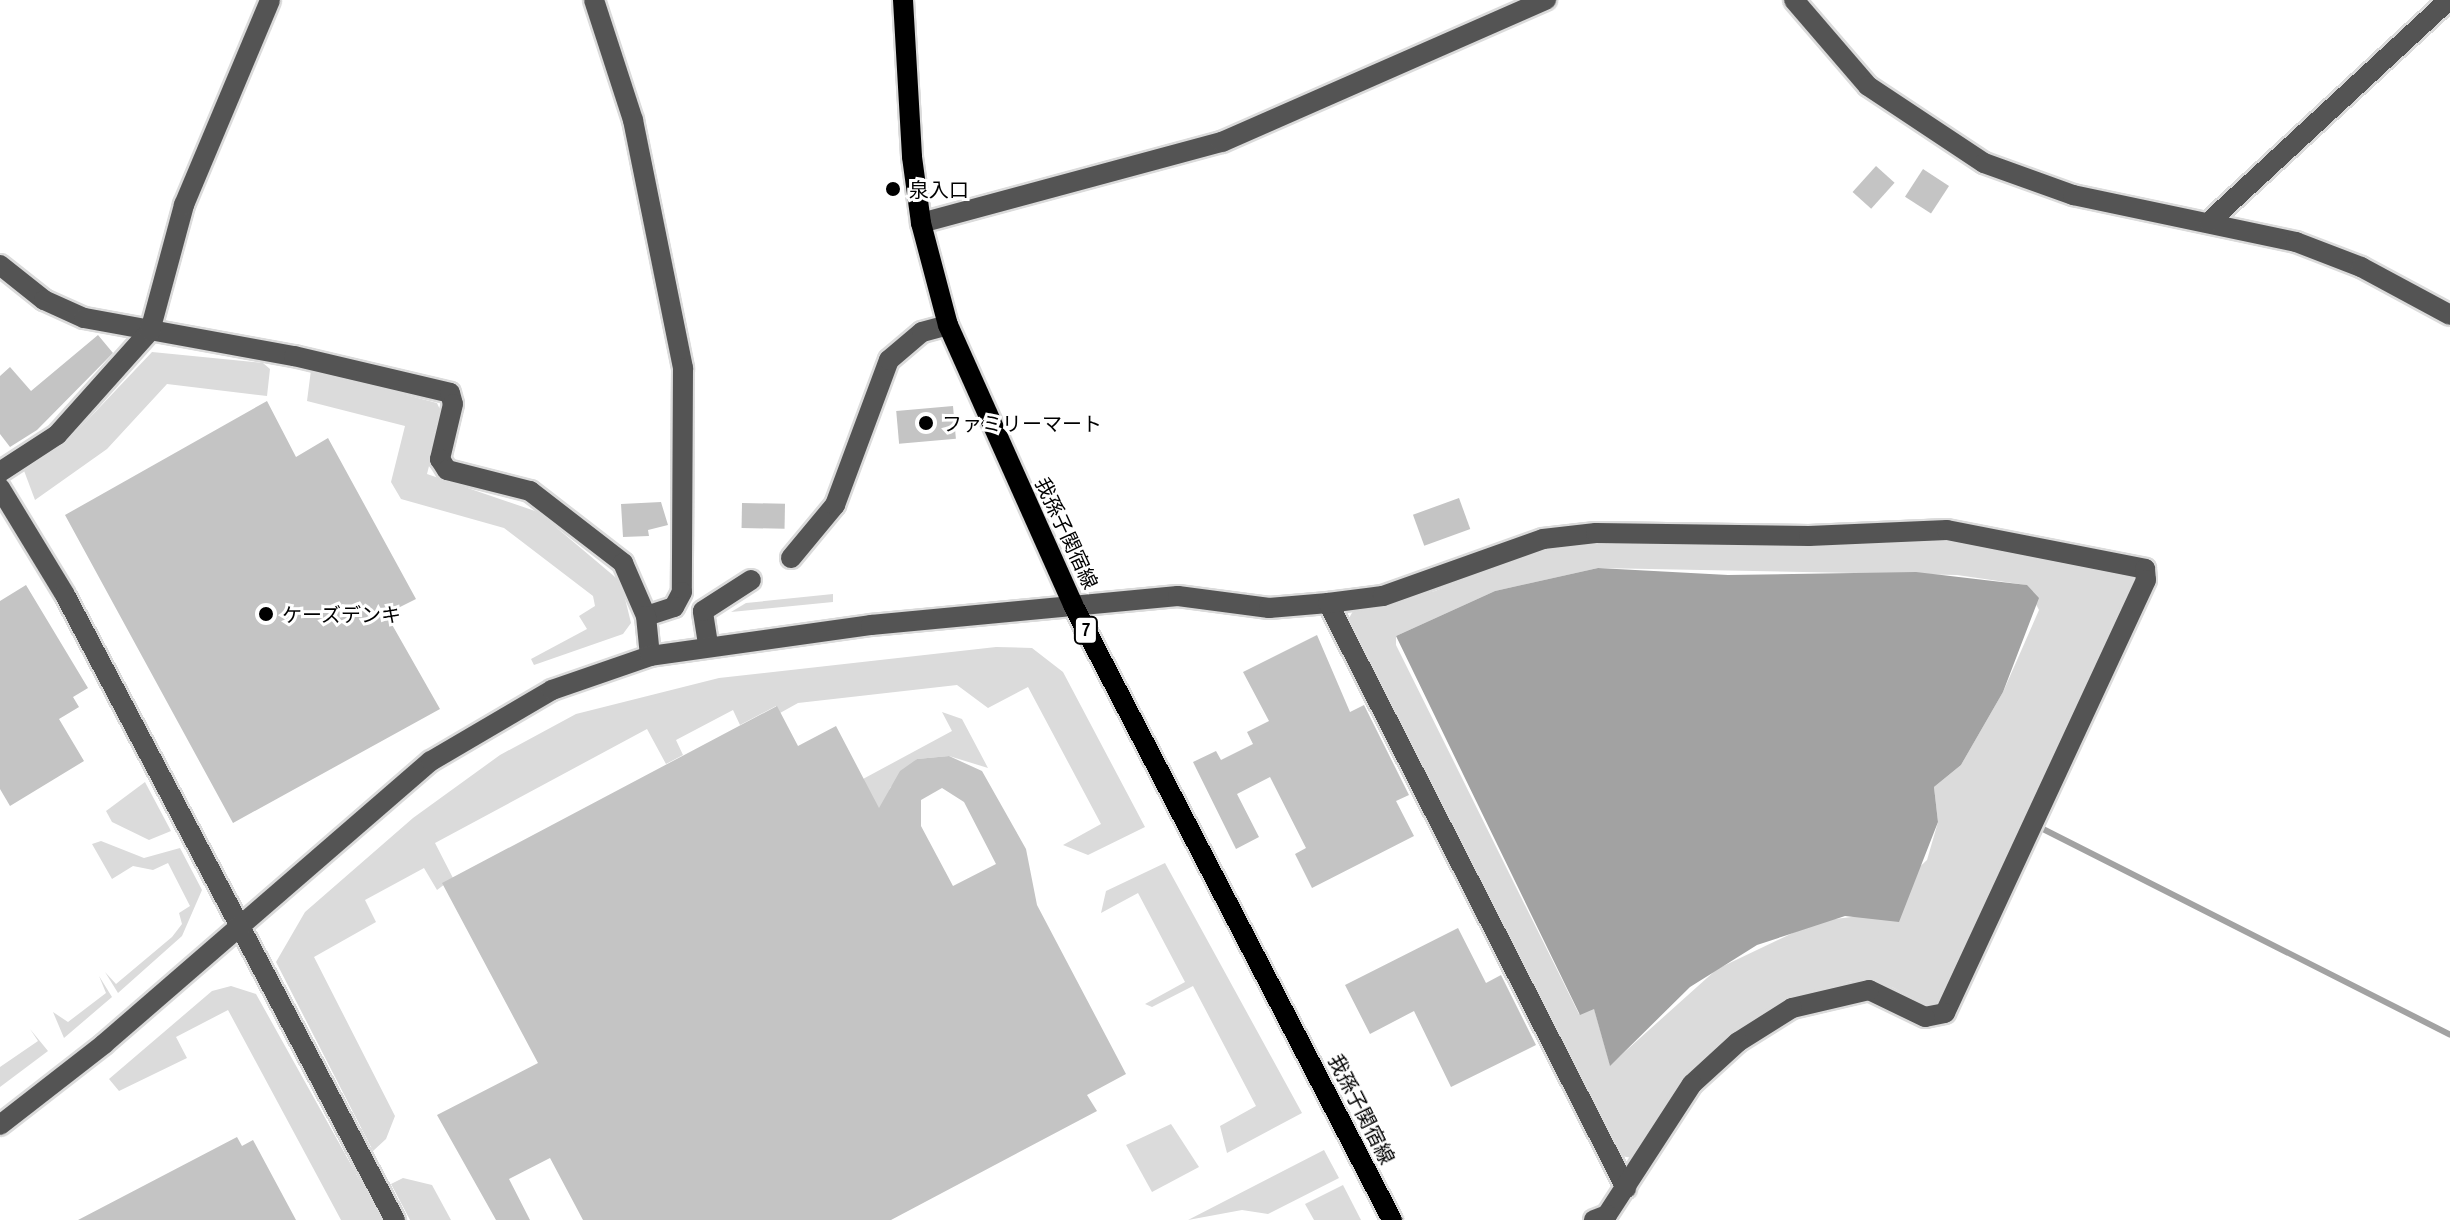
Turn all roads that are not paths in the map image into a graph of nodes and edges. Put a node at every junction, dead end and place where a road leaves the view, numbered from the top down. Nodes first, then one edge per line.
1 (270, 0) edge
2 (594, 0) edge
3 (903, 0) edge
4 (1546, 0) edge
5 (1794, 0) edge
6 (2449, 0) edge
7 (2209, 222) junction
8 (921, 223) junction
9 (0, 265) edge
10 (2450, 315) edge
11 (948, 325) junction
12 (150, 331) junction
13 (0, 472) edge
14 (0, 488) edge
15 (791, 558) dead end
16 (751, 580) dead end
17 (1328, 603) junction
18 (1073, 605) junction
19 (646, 616) junction
20 (708, 644) junction
21 (650, 656) junction
22 (240, 924) junction
23 (0, 1125) edge
24 (1626, 1188) junction
25 (395, 1220) edge
26 (1392, 1220) edge
27 (1594, 1220) edge

1 - 12 street
2 - 19 street
3 - 8 main road, 我孫子関宿線 / 7
4 - 8 street
5 - 7 street
6 - 7 street
7 - 10 street
8 - 11 main road, 我孫子関宿線 / 7
9 - 12 street
11 - 15 street
11 - 18 main road, 我孫子関宿線 / 7
12 - 13 street
12 - 19 street
14 - 22 street
16 - 20 street
17 - 18 street
17 - 24 street
17 - 24 street
18 - 20 street
18 - 26 main road, 我孫子関宿線 / 7
19 - 21 street
20 - 21 street
21 - 22 street
22 - 23 street
22 - 25 street
24 - 27 street

